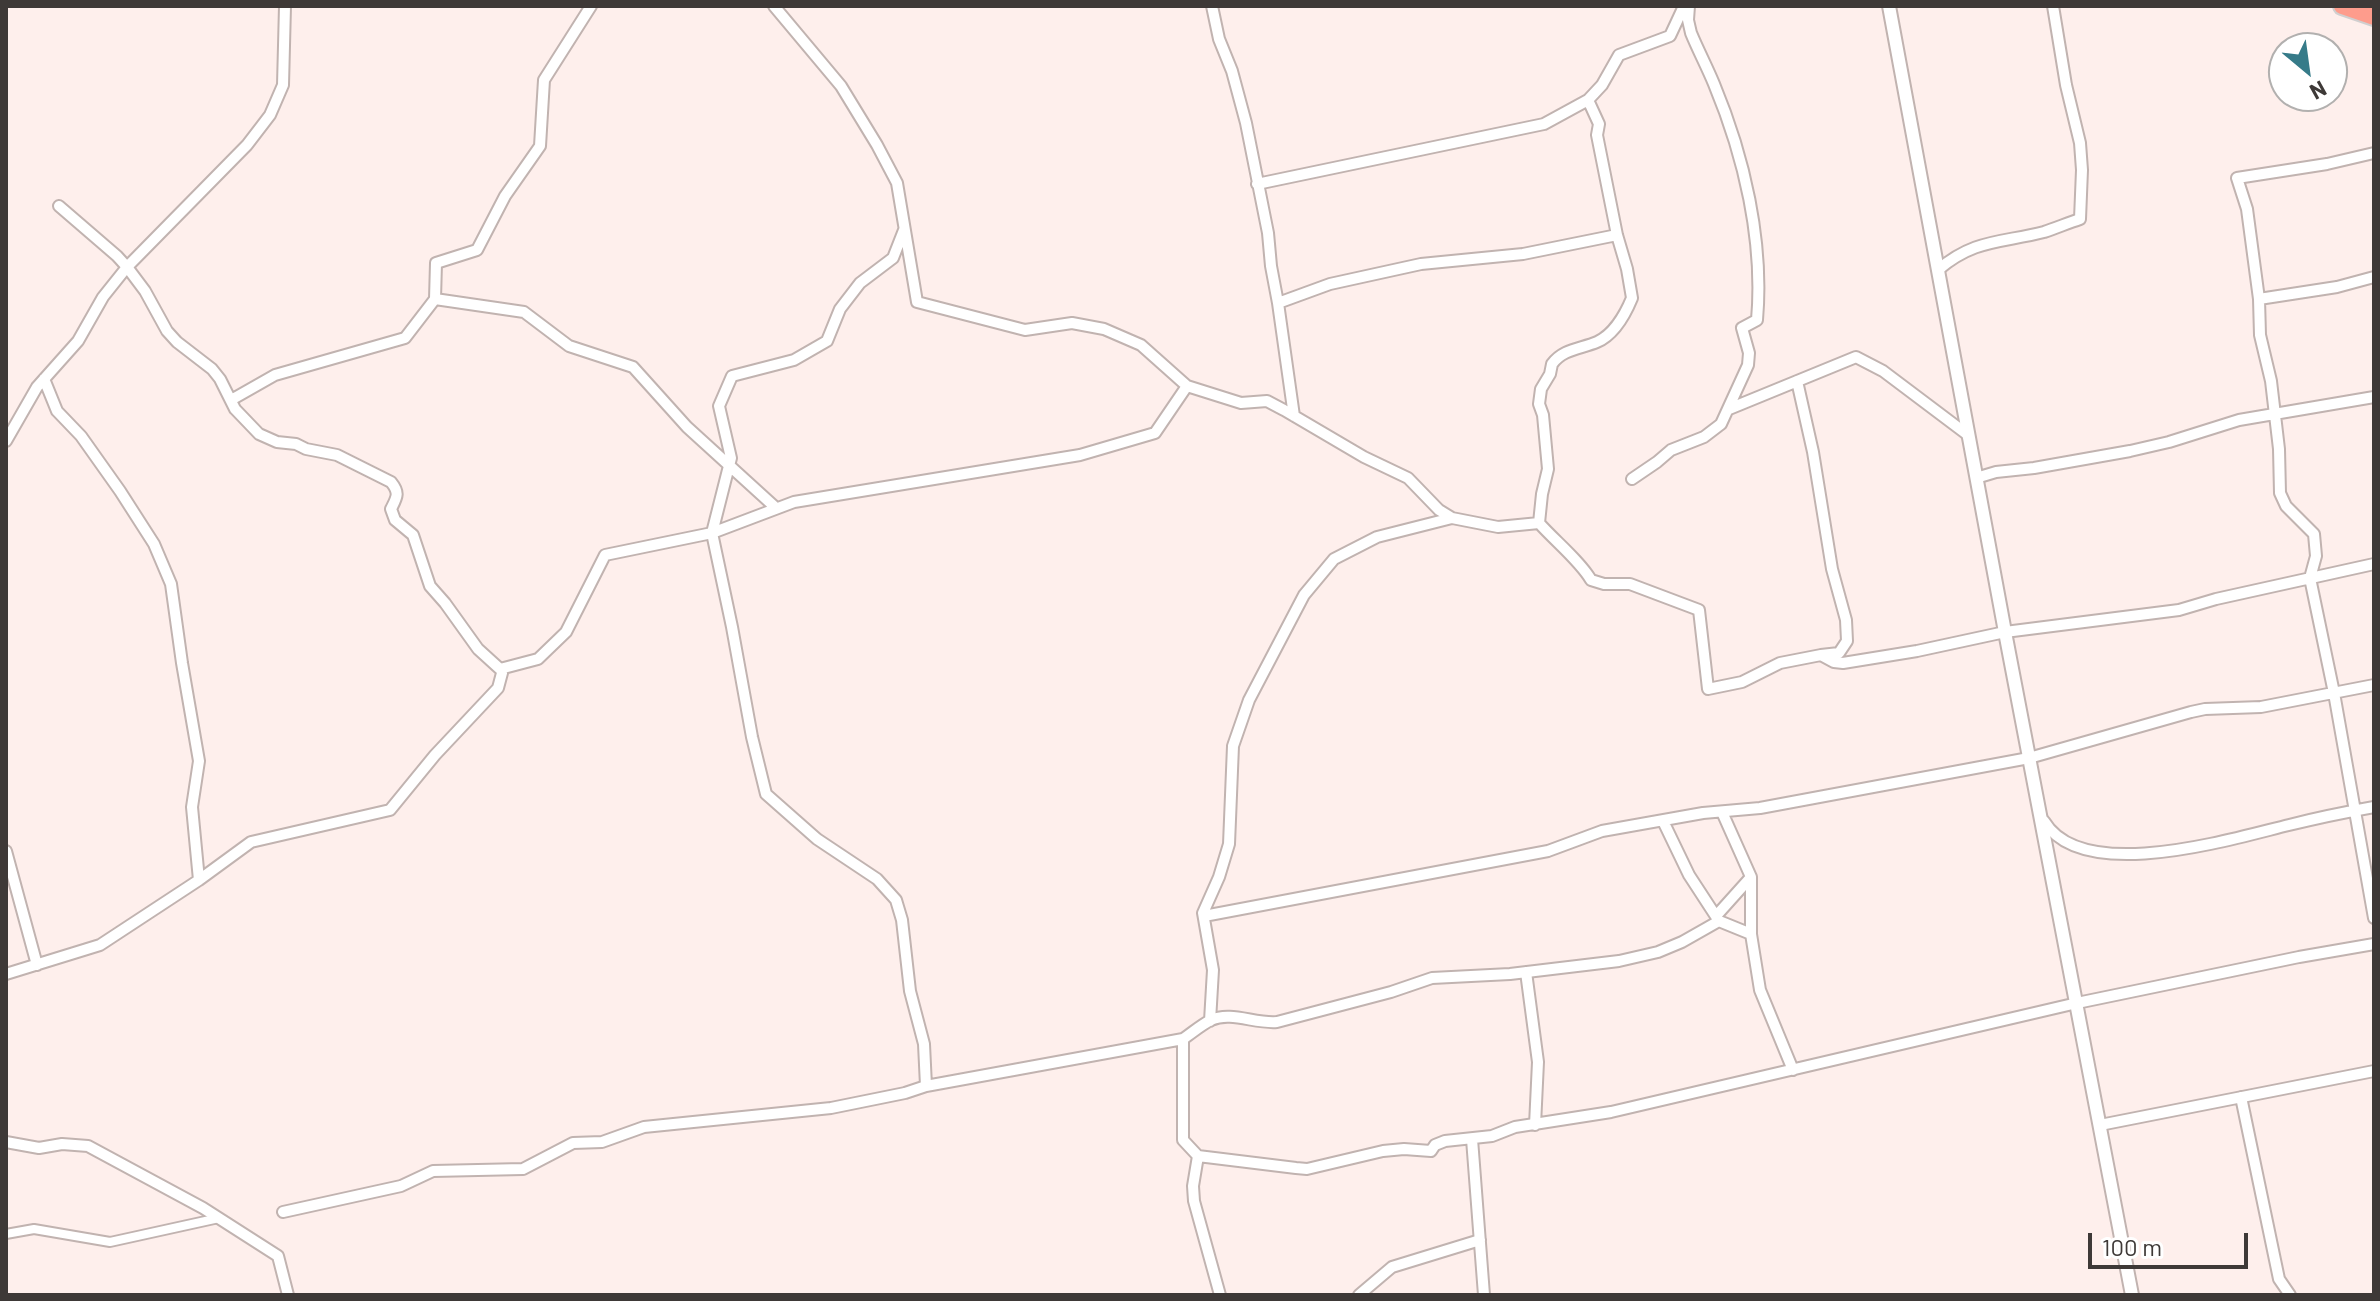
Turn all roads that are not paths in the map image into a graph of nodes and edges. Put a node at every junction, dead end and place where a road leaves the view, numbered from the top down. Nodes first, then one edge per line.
1 (285, 6) edge
2 (591, 6) edge
3 (774, 6) edge
4 (1212, 6) edge
5 (1686, 6) edge
6 (1889, 6) edge
7 (2053, 6) edge
8 (2342, 6) edge
9 (2374, 17) edge
10 (1588, 100) junction
11 (2374, 153) edge
12 (1257, 184) junction
13 (59, 206) dead end
14 (904, 228) junction
15 (1617, 235) junction
16 (127, 267) junction
17 (1938, 270) junction
18 (2374, 277) edge
19 (435, 299) junction
20 (2259, 299) junction
21 (1278, 303) junction
22 (44, 379) junction
23 (1797, 381) junction
24 (1187, 386) junction
25 (2374, 397) edge
26 (231, 400) junction
27 (1729, 409) junction
28 (2275, 414) junction
29 (1294, 416) junction
30 (1968, 435) junction
31 (6, 441) edge
32 (729, 466) junction
33 (1976, 478) junction
34 (1632, 479) dead end
35 (776, 508) junction
36 (1452, 518) junction
37 (1539, 523) junction
38 (712, 533) junction
39 (2374, 564) edge
40 (2310, 578) junction
41 (2005, 632) junction
42 (1821, 655) junction
43 (502, 673) dead end
44 (2374, 685) edge
45 (2334, 693) junction
46 (2029, 758) junction
47 (2374, 807) edge
48 (2354, 811) junction
49 (1722, 812) junction
50 (2040, 815) junction
51 (1663, 821) junction
52 (6, 851) edge
53 (1751, 877) junction
54 (199, 880) junction
55 (1204, 916) junction
56 (1717, 918) junction
57 (2374, 918) edge
58 (1751, 934) junction
59 (2374, 944) edge
60 (37, 965) junction
61 (1526, 972) junction
62 (6, 974) edge
63 (2077, 1003) junction
64 (1210, 1021) junction
65 (1183, 1039) junction
66 (1793, 1070) junction
67 (2374, 1071) edge
68 (926, 1086) junction
69 (2241, 1097) junction
70 (1535, 1125) junction
71 (2100, 1125) junction
72 (1472, 1139) junction
73 (6, 1142) edge
74 (1198, 1156) junction
75 (283, 1212) dead end
76 (220, 1218) junction
77 (6, 1234) edge
78 (1480, 1240) junction
79 (288, 1295) edge
80 (1220, 1295) edge
81 (1359, 1295) edge
82 (1484, 1295) edge
83 (2132, 1295) edge
84 (2290, 1295) edge

1 - 16 street
2 - 19 street
3 - 14 street
4 - 12 street
5 - 10 street
5 - 27 street
6 - 17 street
7 - 17 street
8 - 9 highway
10 - 12 street
10 - 15 street
11 - 20 street
12 - 21 street
13 - 16 street
14 - 24 street
14 - 32 street
15 - 21 street
15 - 37 street
16 - 22 street
16 - 26 street
17 - 30 street
18 - 20 street
19 - 26 street
19 - 32 street
20 - 28 street
21 - 29 street
22 - 31 street
22 - 54 street
23 - 27 street
23 - 30 street
23 - 42 street
24 - 29 street
24 - 35 street
25 - 28 street
26 - 38 street
27 - 34 street
28 - 33 street
28 - 40 street
29 - 36 street
30 - 33 street
32 - 35 street
32 - 38 street
33 - 41 street
35 - 38 street
36 - 37 street
36 - 55 street
37 - 42 street
38 - 68 street
39 - 40 street
40 - 41 street
40 - 45 street
41 - 42 street
41 - 46 street
43 - 54 street
44 - 45 street
45 - 46 street
45 - 48 street
46 - 49 street
46 - 50 street
47 - 48 street
48 - 50 street
48 - 57 street
49 - 51 street
49 - 53 street
50 - 63 street
51 - 55 street
51 - 56 street
52 - 60 street
53 - 56 street
53 - 58 street
54 - 60 street
55 - 64 street
56 - 58 street
56 - 61 street
58 - 66 street
59 - 63 street
60 - 62 street
61 - 64 street
61 - 70 street
63 - 66 street
63 - 71 street
64 - 65 street
65 - 68 street
65 - 74 street
66 - 70 street
67 - 69 street
68 - 75 street
69 - 71 street
69 - 84 street
70 - 72 street
71 - 83 street
72 - 74 street
72 - 78 street
73 - 76 street
74 - 80 street
76 - 77 street
76 - 79 street
78 - 81 street
78 - 82 street

